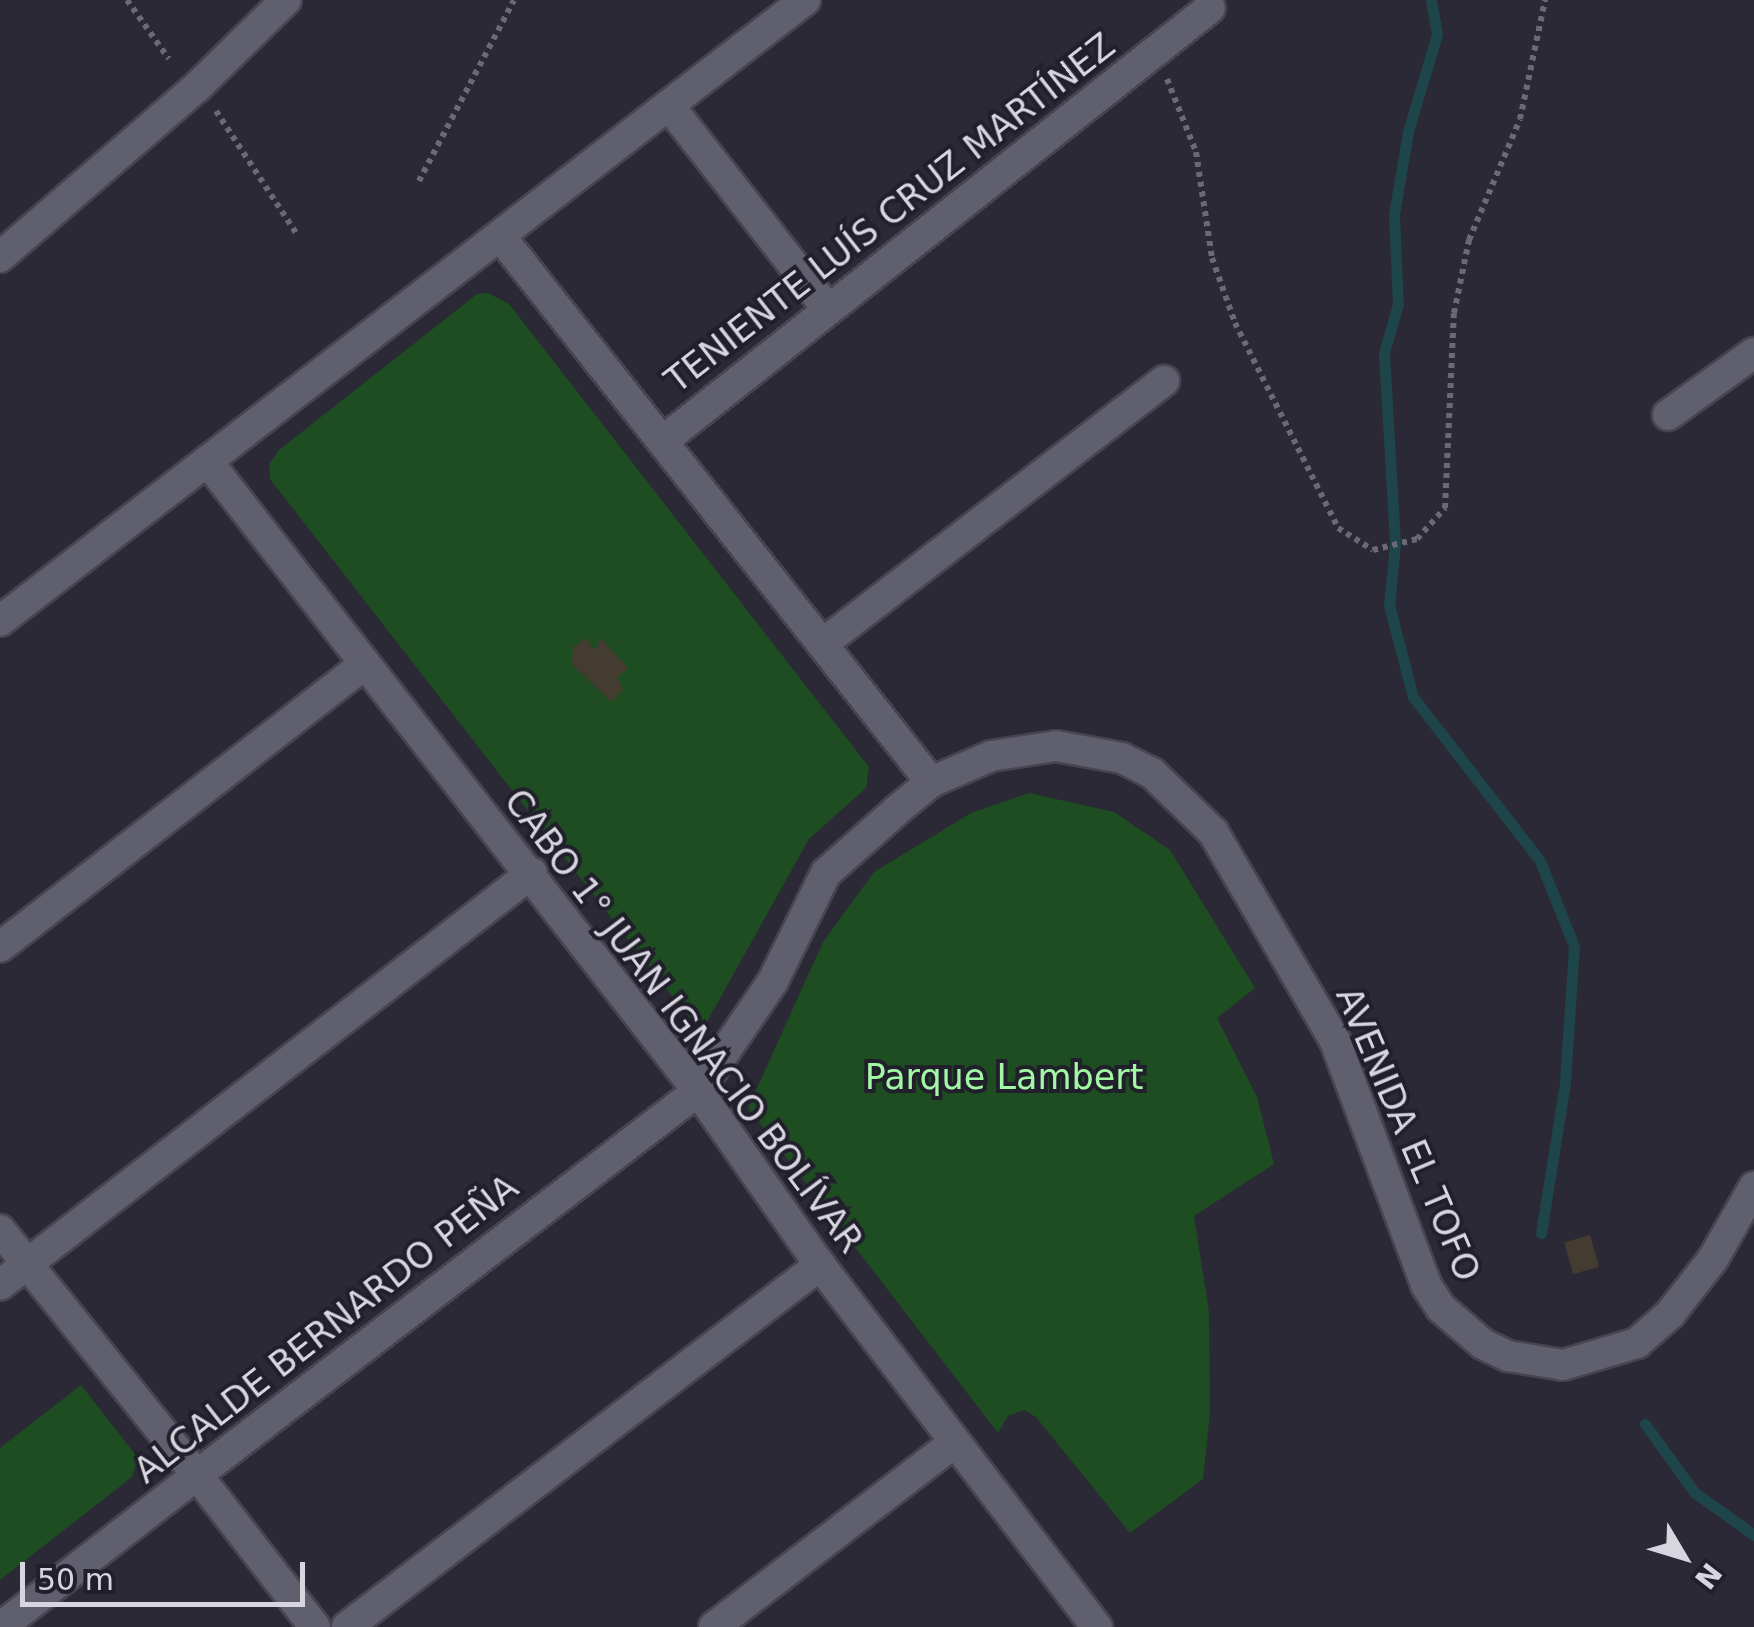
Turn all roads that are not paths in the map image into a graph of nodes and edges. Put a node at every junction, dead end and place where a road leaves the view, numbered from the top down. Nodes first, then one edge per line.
1 (286, 0) edge
2 (805, 0) edge
3 (1194, 9) edge
4 (670, 107) junction
5 (500, 236) junction
6 (0, 257) edge
7 (826, 307) junction
8 (1754, 354) edge
9 (1164, 381) dead end
10 (1668, 415) dead end
11 (664, 440) junction
12 (208, 462) junction
13 (0, 621) edge
14 (824, 642) junction
15 (365, 664) junction
16 (931, 782) junction
17 (532, 874) junction
18 (0, 947) edge
19 (698, 1090) junction
20 (1754, 1187) edge
21 (0, 1230) edge
22 (26, 1264) junction
23 (820, 1265) junction
24 (0, 1285) edge
25 (955, 1442) junction
26 (197, 1474) junction
27 (1082, 1622) edge
28 (0, 1627) edge
29 (314, 1627) edge
30 (347, 1627) edge
31 (714, 1627) edge

1 - 6 street
2 - 4 street
3 - 7 street, TENIENTE LUÍS CRUZ MARTÍNEZ
4 - 5 street
4 - 7 street
5 - 11 street
5 - 12 street
7 - 11 street, TENIENTE LUÍS CRUZ MARTÍNEZ
8 - 10 street
9 - 14 street
11 - 14 street
12 - 13 street
12 - 15 street, CABO 1° JUAN IGNACIO BOLÍVAR
14 - 16 street
15 - 17 street, CABO 1° JUAN IGNACIO BOLÍVAR
15 - 18 street
16 - 19 street, AVENIDA EL TOFO
16 - 20 street, AVENIDA EL TOFO
17 - 19 street, CABO 1° JUAN IGNACIO BOLÍVAR
17 - 22 street
19 - 23 street, CABO 1° JUAN IGNACIO BOLÍVAR
19 - 26 street, ALCALDE BERNARDO PEÑA
21 - 22 street
22 - 24 street
22 - 26 street
23 - 25 street, CABO 1° JUAN IGNACIO BOLÍVAR
23 - 30 street
25 - 27 street, CABO 1° JUAN IGNACIO BOLÍVAR
25 - 31 street
26 - 28 street, ALCALDE BERNARDO PEÑA
26 - 29 street

